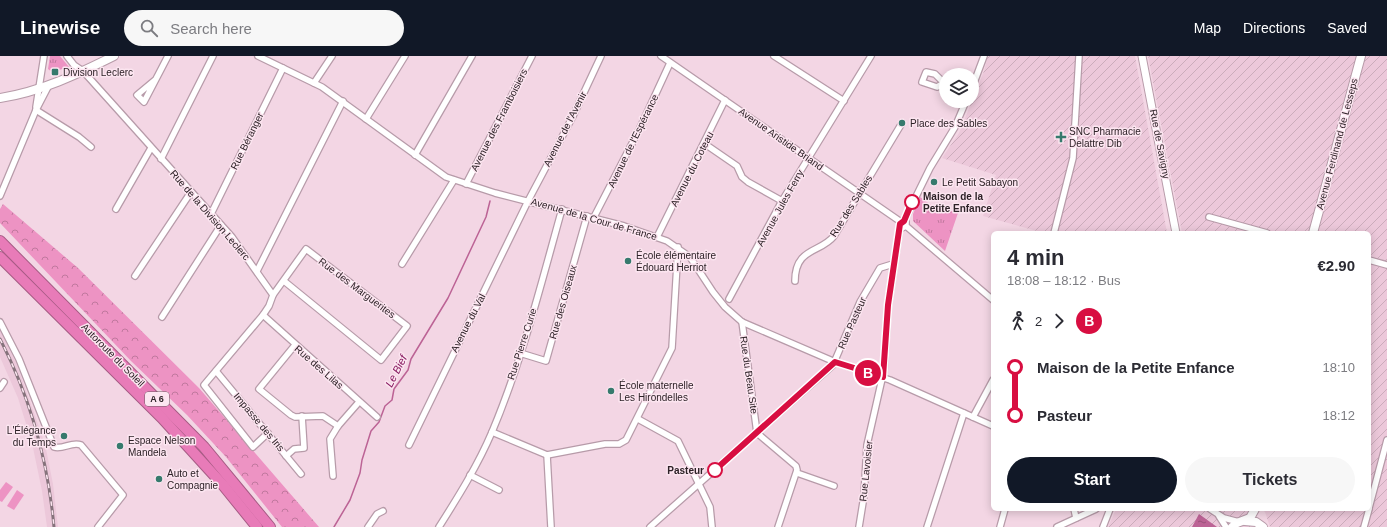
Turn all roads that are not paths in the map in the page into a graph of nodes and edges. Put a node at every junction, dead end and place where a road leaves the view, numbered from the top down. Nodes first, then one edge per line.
1 (44, 56) edge
2 (67, 56) edge
3 (114, 56) edge
4 (168, 56) edge
5 (213, 56) edge
6 (258, 56) edge
7 (332, 56) edge
8 (405, 56) edge
9 (472, 56) edge
10 (532, 56) edge
11 (601, 56) edge
12 (660, 56) edge
13 (774, 56) edge
14 (871, 56) edge
15 (984, 56) edge
16 (1079, 56) edge
17 (1142, 56) edge
18 (1361, 56) edge
19 (670, 63) junction
20 (283, 68) junction
21 (979, 69) edge
22 (83, 71) junction
23 (155, 80) dead end
24 (314, 83) junction
25 (49, 85) junction
26 (41, 88) junction
27 (28, 91) junction
28 (37, 96) junction
29 (0, 98) edge
30 (725, 100) junction
31 (844, 101) junction
32 (343, 102) junction
33 (963, 108) edge
34 (36, 110) junction
35 (366, 119) junction
36 (902, 123) dead end
37 (705, 144) junction
38 (91, 147) dead end
39 (151, 148) junction
40 (415, 155) junction
41 (808, 158) junction
42 (161, 159) junction
43 (454, 180) junction
44 (466, 184) junction
45 (191, 192) junction
46 (860, 193) junction
47 (0, 196) edge
48 (528, 201) junction
49 (782, 201) junction
50 (116, 209) dead end
51 (562, 209) junction
52 (211, 214) junction
53 (587, 216) junction
54 (1208, 217) dead end
55 (594, 218) junction
56 (903, 224) junction
57 (221, 226) junction
58 (1055, 231) edge
59 (1176, 231) edge
60 (1260, 231) edge
61 (1315, 231) edge
62 (657, 237) junction
63 (0, 241) edge
64 (678, 247) junction
65 (0, 257) edge
66 (1371, 261) edge
67 (402, 264) dead end
68 (893, 264) junction
69 (1387, 265) edge
70 (257, 271) junction
71 (135, 276) dead end
72 (284, 281) junction
73 (795, 281) dead end
74 (273, 295) junction
75 (991, 298) edge
76 (729, 300) dead end
77 (263, 315) junction
78 (162, 316) dead end
79 (0, 322) edge
80 (742, 322) junction
81 (295, 345) junction
82 (520, 352) junction
83 (835, 362) junction
84 (216, 371) junction
85 (883, 377) junction
86 (4, 382) dead end
87 (991, 384) edge
88 (0, 388) edge
89 (359, 402) junction
90 (964, 413) junction
91 (302, 416) junction
92 (377, 417) dead end
93 (973, 417) junction
94 (638, 419) junction
95 (991, 425) edge
96 (338, 426) junction
97 (492, 432) junction
98 (268, 433) junction
99 (757, 433) junction
100 (1387, 440) edge
101 (409, 445) dead end
102 (547, 455) junction
103 (286, 456) junction
104 (797, 473) junction
105 (301, 474) dead end
106 (470, 475) junction
107 (333, 476) dead end
108 (699, 485) junction
109 (834, 486) dead end
110 (499, 490) dead end
111 (1371, 500) edge
112 (383, 511) dead end
113 (1004, 511) edge
114 (1074, 511) edge
115 (1092, 511) edge
116 (1109, 511) edge
117 (1213, 511) edge
118 (1255, 511) edge
119 (1257, 511) edge
120 (1368, 511) edge
121 (1219, 516) junction
122 (1076, 518) junction
123 (1239, 523) edge
124 (99, 526) edge
125 (257, 527) edge
126 (270, 527) edge
127 (368, 527) edge
128 (438, 527) edge
129 (551, 527) edge
130 (650, 527) edge
131 (712, 527) edge
132 (778, 527) edge
133 (859, 527) edge
134 (927, 527) edge
135 (1000, 527) edge
136 (1057, 527) edge
137 (1103, 527) edge
138 (1226, 527) edge
139 (1263, 527) edge
140 (1364, 527) edge

1 - 26 street
2 - 22 street, Rue de la Division Leclerc
3 - 22 main road
4 - 23 street
5 - 42 street
6 - 20 street, Avenue de la Cour de France
7 - 24 street
8 - 35 street
9 - 40 street
10 - 44 street, Avenue des Framboisiers
11 - 48 street, Avenue de l'Avenir
12 - 19 street, Avenue Aristide Briand
13 - 31 street
14 - 31 street, Avenue Jules Ferry
15 - 21 street
16 - 58 street
17 - 59 street, Rue de Savigny
18 - 61 main road, Avenue Ferdinand de Lesseps
19 - 30 street, Avenue Aristide Briand
19 - 55 street, Avenue de l'Espérance
20 - 24 street, Avenue de la Cour de France
20 - 52 street, Rue Béranger
22 - 25 main road
22 - 39 street, Rue de la Division Leclerc
24 - 32 street, Avenue de la Cour de France
25 - 26 main road
25 - 34 street
26 - 27 main road
26 - 28 street
27 - 28 street
27 - 29 main road
28 - 34 street
30 - 37 street, Avenue du Coteau
30 - 41 street, Avenue Aristide Briand
31 - 41 street, Avenue Jules Ferry
32 - 35 street, Avenue de la Cour de France
32 - 70 street
33 - 56 street, Rue Lavoisier
34 - 38 street
34 - 47 street
35 - 40 street, Avenue de la Cour de France
36 - 46 street, Rue des Sables
37 - 49 street
37 - 62 street, Avenue du Coteau
39 - 42 street, Rue de la Division Leclerc
39 - 50 street
40 - 43 street, Avenue de la Cour de France
41 - 46 street, Avenue Aristide Briand
41 - 49 street, Avenue Jules Ferry
42 - 45 street, Rue de la Division Leclerc
43 - 44 street, Avenue de la Cour de France
43 - 67 street
44 - 48 street, Avenue de la Cour de France
45 - 52 street, Rue de la Division Leclerc
45 - 71 street
46 - 56 street, Avenue Aristide Briand
46 - 73 street, Rue des Sables
48 - 51 street, Avenue de la Cour de France
48 - 101 street, Avenue du Val
49 - 76 street, Avenue Jules Ferry
51 - 53 street, Avenue de la Cour de France
51 - 82 street, Rue Pierre Curie
52 - 57 street, Rue de la Division Leclerc
53 - 55 street, Avenue de la Cour de France
53 - 82 street, Rue des Oiseaux
54 - 60 street
55 - 62 street, Avenue de la Cour de France
56 - 68 street, Rue Lavoisier
56 - 75 street, Avenue Aristide Briand
57 - 70 street, Rue de la Division Leclerc
57 - 78 street
62 - 64 street, Avenue de la Cour de France
63 - 126 highway, Autoroute du Soleil / A 6
64 - 80 street, Avenue de la Cour de France
64 - 94 street
65 - 125 highway, Autoroute du Soleil / A 6
66 - 69 street
68 - 83 street, Rue Pasteur
68 - 85 street, Rue Lavoisier
70 - 74 street, Rue de la Division Leclerc
72 - 72 street, Rue des Marguerites
72 - 74 street
74 - 77 street
77 - 81 street, Rue des Lilas
77 - 84 street
79 - 124 street
80 - 83 street, Avenue de la Cour de France
80 - 99 street, Rue du Beau Site
81 - 89 street, Rue des Lilas
81 - 91 street
82 - 97 street, Rue Pierre Curie
83 - 85 street, Avenue de la Cour de France
83 - 99 street, Rue Pasteur
84 - 98 street, Impasse des Iris
84 - 98 street
85 - 90 street, Avenue de la Cour de France
85 - 133 street, Rue Lavoisier
86 - 88 street
87 - 93 street
89 - 92 street, Rue des Lilas
89 - 96 street
90 - 93 street, Avenue de la Cour de France
90 - 134 street
91 - 96 street
91 - 103 street
93 - 95 street, Avenue de la Cour de France
94 - 102 street
94 - 108 street
96 - 107 street
97 - 102 street
97 - 106 street, Rue Pierre Curie
98 - 103 street, Impasse des Iris
99 - 104 street
99 - 108 street, Rue Pasteur
100 - 111 street
102 - 129 street
103 - 105 street, Impasse des Iris
104 - 109 street
104 - 132 street
106 - 110 street
106 - 128 street, Rue Pierre Curie
108 - 130 street, Rue Pasteur
108 - 131 street
112 - 127 street
113 - 135 street
114 - 122 street
115 - 122 street
116 - 137 street
117 - 121 street
118 - 123 main road
119 - 139 main road
120 - 140 street
121 - 123 street
121 - 138 street
122 - 136 street
123 - 139 main road

